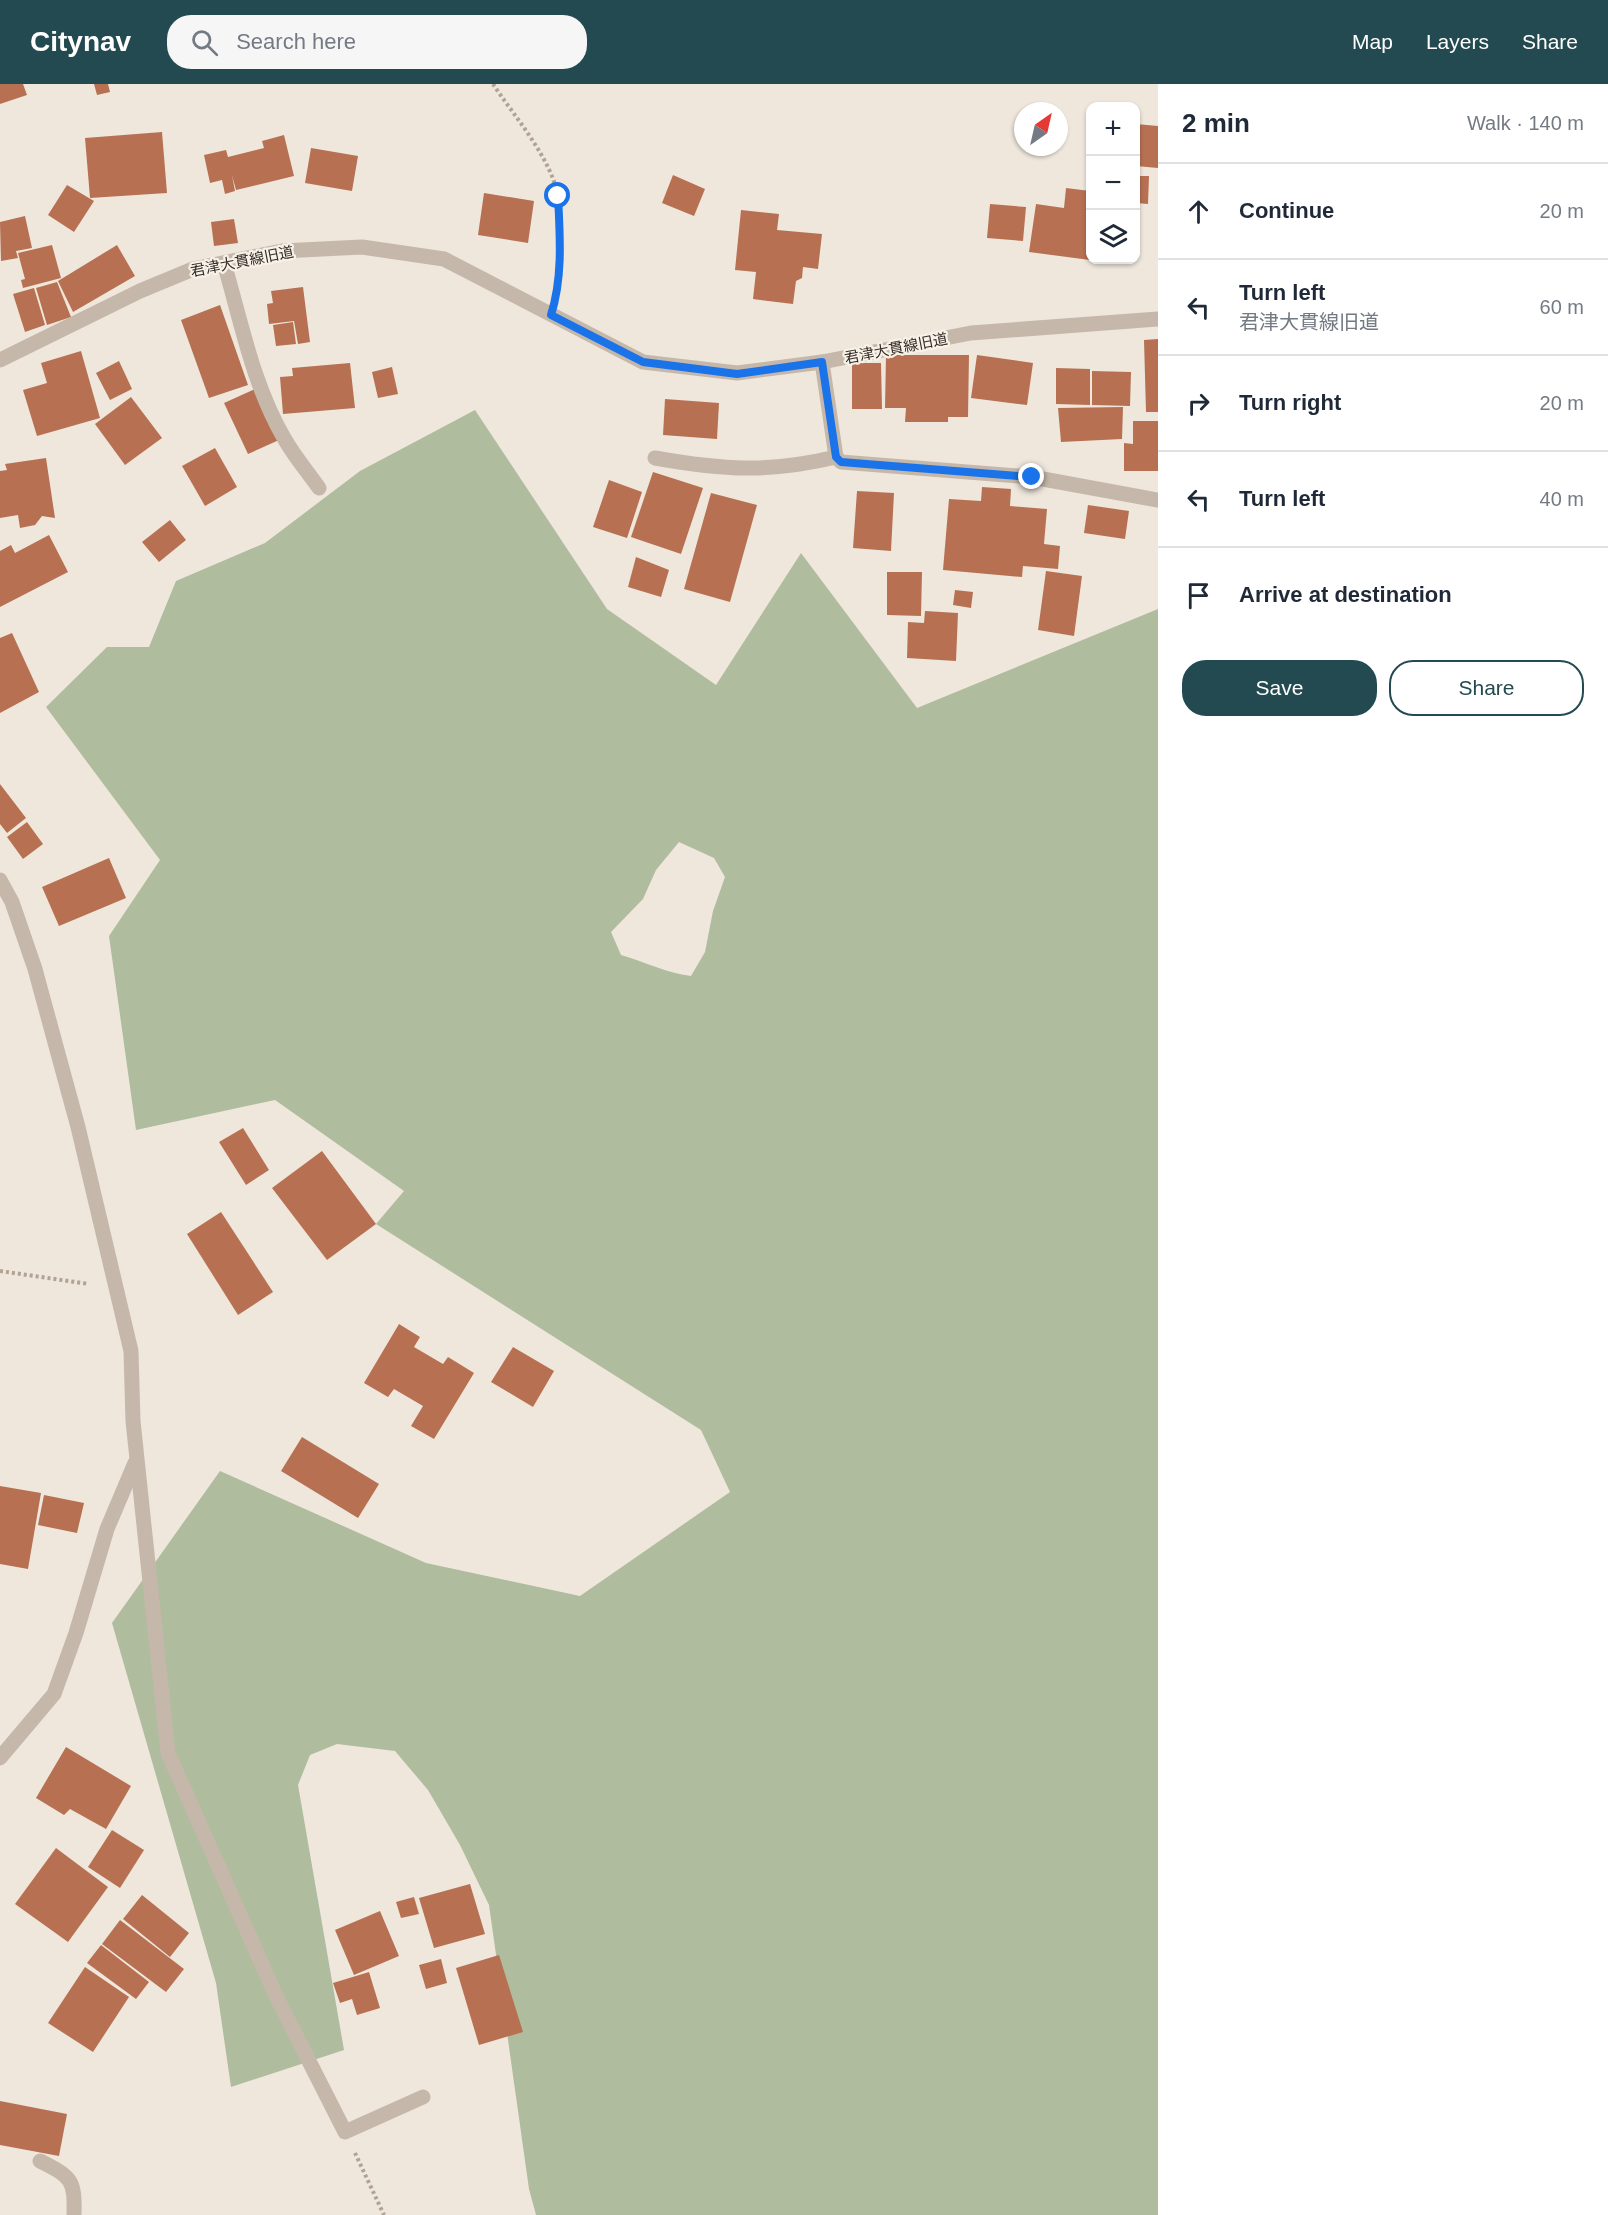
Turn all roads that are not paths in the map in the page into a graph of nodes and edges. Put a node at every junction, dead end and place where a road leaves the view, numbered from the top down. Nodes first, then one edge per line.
1 (224, 263) junction
2 (1158, 319) edge
3 (0, 360) edge
4 (822, 362) junction
5 (836, 457) junction
6 (655, 458) dead end
7 (319, 488) dead end
8 (1158, 500) edge
9 (0, 880) edge
10 (136, 1460) junction
11 (0, 1758) edge
12 (423, 2097) dead end
13 (40, 2161) dead end
14 (74, 2215) edge

1 - 3 street, 君津大貫線旧道
1 - 4 street, 君津大貫線旧道
1 - 7 street
2 - 4 street, 君津大貫線旧道
4 - 5 street
5 - 6 street
5 - 8 street
9 - 10 street
10 - 11 street
10 - 12 street
13 - 14 street

